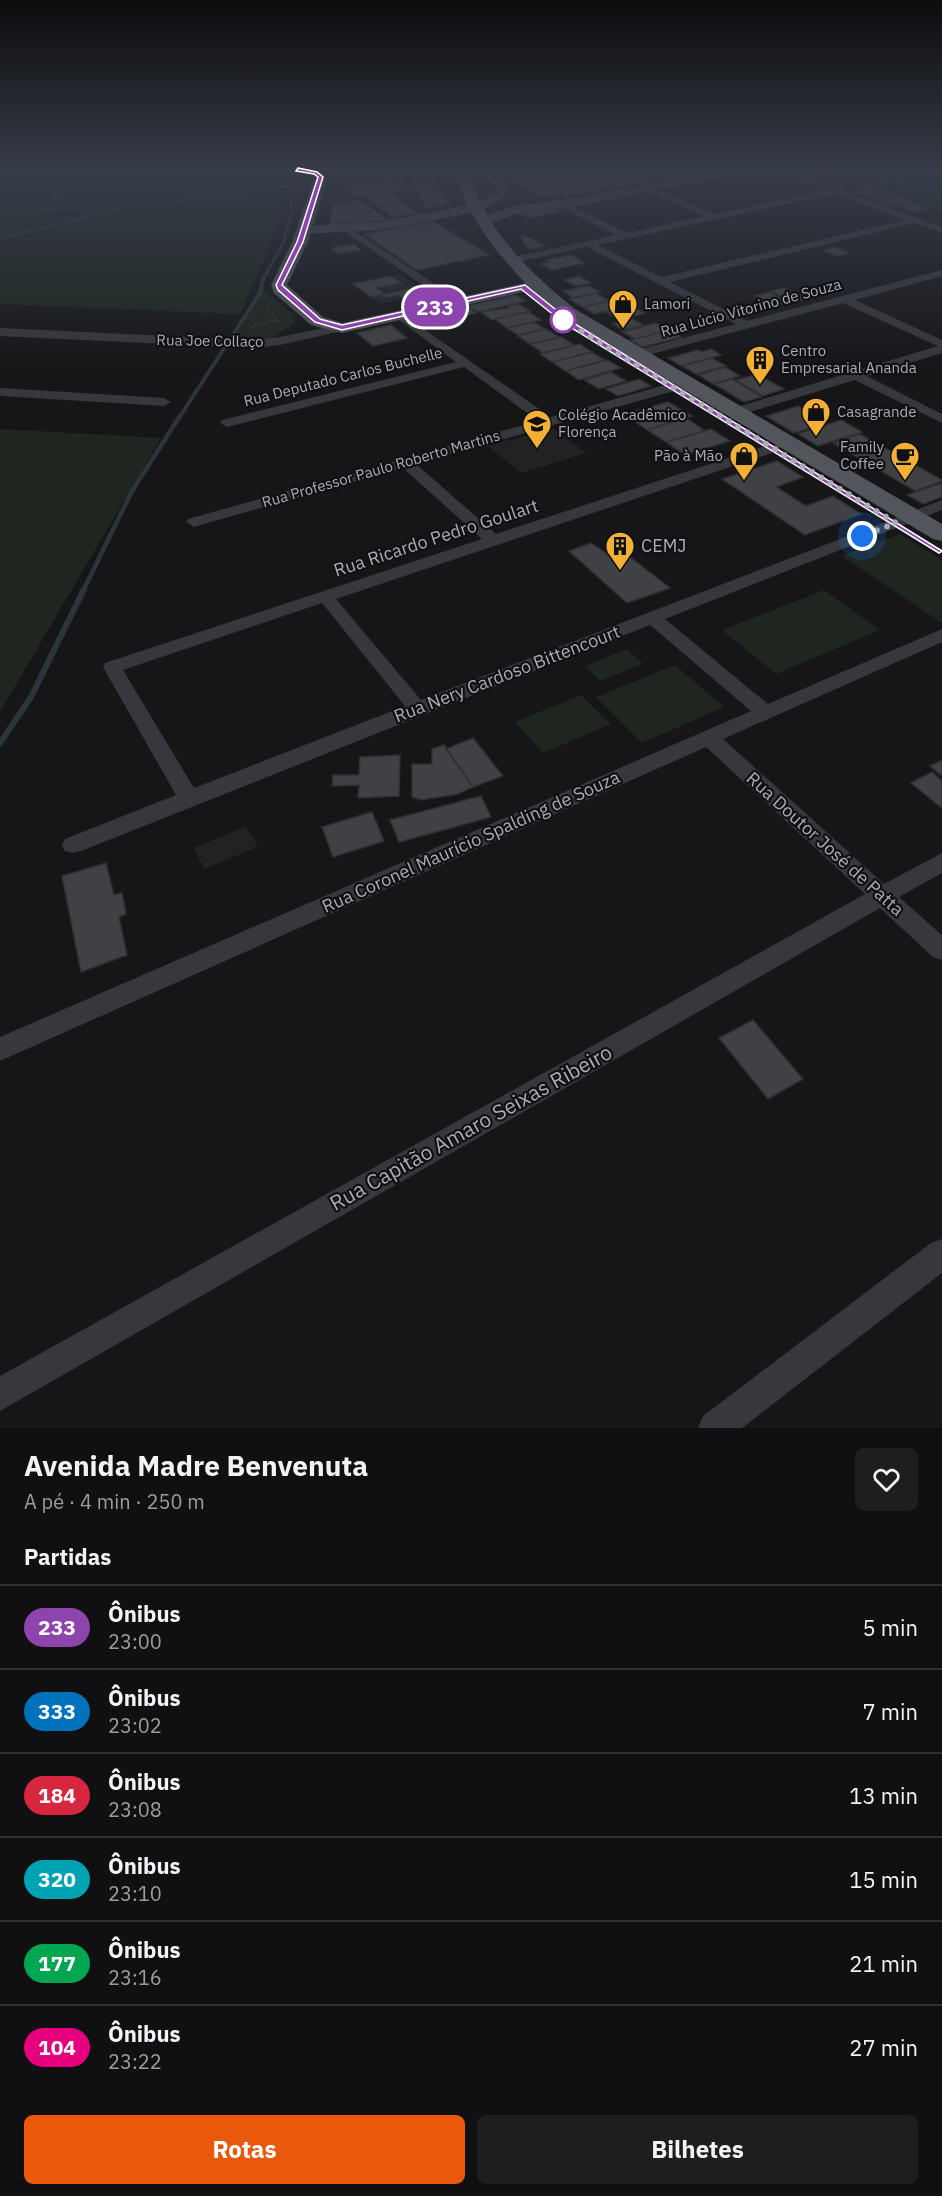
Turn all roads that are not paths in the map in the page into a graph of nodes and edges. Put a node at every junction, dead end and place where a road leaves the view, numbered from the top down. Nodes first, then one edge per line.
1 (301, 237) edge
2 (358, 237) edge
3 (496, 237) edge
4 (623, 237) edge
5 (846, 237) edge
6 (588, 244) junction
7 (515, 264) junction
8 (940, 275) edge
9 (660, 281) junction
10 (523, 287) junction
11 (844, 299) junction
12 (455, 302) junction
13 (399, 315) junction
14 (311, 316) junction
15 (746, 325) junction
16 (342, 327) junction
17 (0, 332) edge
18 (280, 341) junction
19 (942, 344) edge
20 (942, 349) edge
21 (637, 354) junction
22 (466, 363) junction
23 (856, 375) junction
24 (672, 387) junction
25 (0, 392) edge
26 (164, 402) dead end
27 (735, 412) junction
28 (942, 419) edge
29 (549, 422) junction
30 (227, 423) dead end
31 (773, 448) junction
32 (405, 462) junction
33 (942, 505) edge
34 (904, 520) junction
35 (194, 522) dead end
36 (942, 534) edge
37 (493, 540) junction
38 (942, 551) edge
39 (324, 595) junction
40 (652, 618) junction
41 (942, 635) edge
42 (418, 709) junction
43 (766, 713) junction
44 (709, 738) junction
45 (189, 798) junction
46 (73, 845) dead end
47 (942, 862) edge
48 (883, 896) junction
49 (942, 950) edge
50 (0, 1049) edge
51 (942, 1254) edge
52 (0, 1394) edge
53 (715, 1428) edge

1 - 14 main road
2 - 12 street
3 - 7 main road
4 - 6 street
5 - 9 street
6 - 7 street
6 - 9 street
7 - 10 main road
7 - 21 main road
8 - 11 street, Rua Lúcio Vitorino de Souza
9 - 15 street
10 - 12 main road, Rua Joe Collaço
10 - 24 main road
11 - 15 street, Rua Lúcio Vitorino de Souza
11 - 19 street
12 - 13 main road, Rua Joe Collaço
13 - 16 main road, Rua Joe Collaço
13 - 22 street
14 - 16 main road
14 - 18 street
15 - 21 street, Rua Lúcio Vitorino de Souza
16 - 18 street, Rua Joe Collaço
17 - 18 street, Rua Joe Collaço
20 - 23 street
21 - 27 main road
22 - 29 street
22 - 30 street, Rua Deputado Carlos Buchelle
23 - 27 street
23 - 28 street
24 - 29 street, Rua Professor Paulo Roberto Martins
24 - 31 main road
25 - 26 street
27 - 34 main road
29 - 32 street, Rua Professor Paulo Roberto Martins
31 - 34 main road
31 - 37 street, Rua Ricardo Pedro Goulart
32 - 35 street, Rua Professor Paulo Roberto Martins
32 - 37 street
33 - 34 street, Rua Nery Cardoso Bittencourt
34 - 36 main road
34 - 38 main road
34 - 40 street, Rua Nery Cardoso Bittencourt
37 - 39 street, Rua Ricardo Pedro Goulart
39 - 42 street
39 - 45 street, Rua Ricardo Pedro Goulart
40 - 42 street, Rua Nery Cardoso Bittencourt
40 - 43 street
41 - 43 street, Rua Coronel Maurício Spalding de Souza
42 - 45 street, Rua Nery Cardoso Bittencourt
43 - 44 street, Rua Coronel Maurício Spalding de Souza
44 - 48 street, Rua Doutor José de Patta
44 - 50 street, Rua Coronel Maurício Spalding de Souza
45 - 46 street, Rua Nery Cardoso Bittencourt
47 - 48 street, Rua Capitão Amaro Seixas Ribeiro
48 - 49 street, Rua Doutor José de Patta
48 - 52 street, Rua Capitão Amaro Seixas Ribeiro
51 - 53 street

